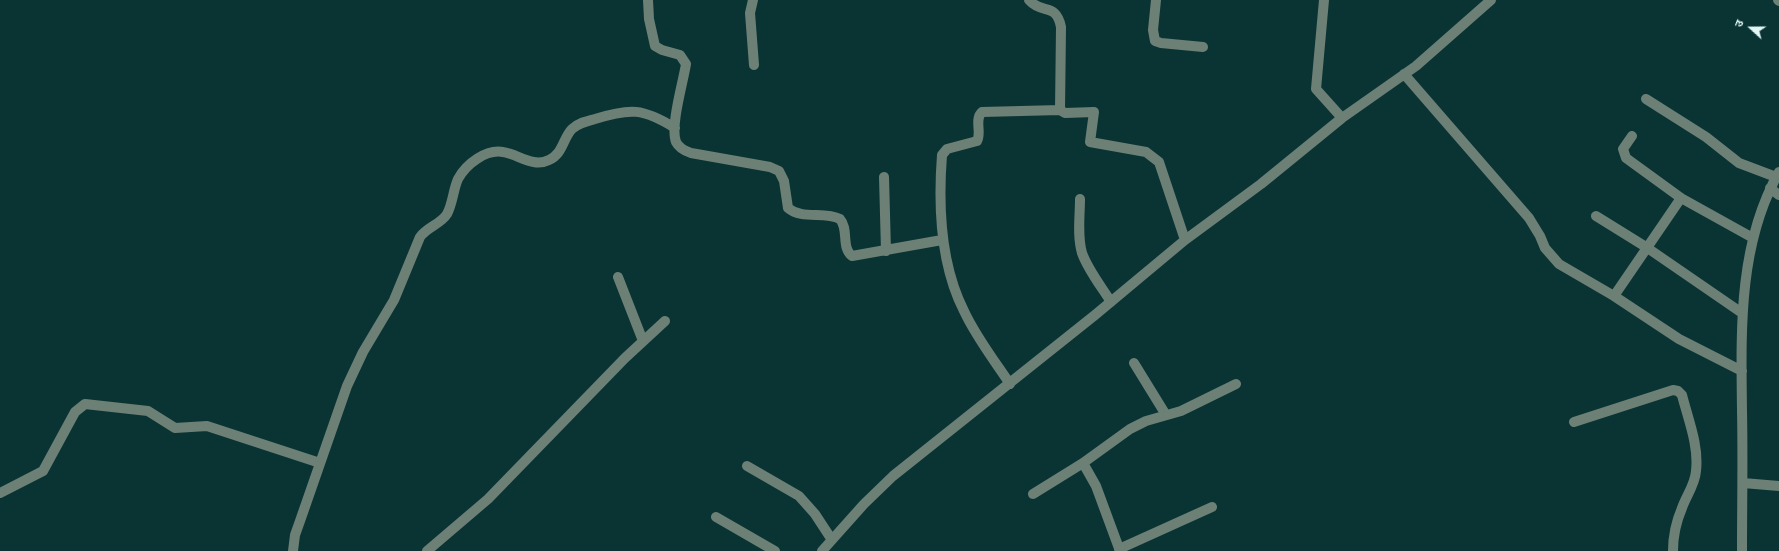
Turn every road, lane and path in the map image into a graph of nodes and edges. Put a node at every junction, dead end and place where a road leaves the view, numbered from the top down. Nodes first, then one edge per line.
1 (648, 0) edge
2 (753, 0) edge
3 (1029, 0) edge
4 (1156, 0) edge
5 (1324, 0) edge
6 (1491, 0) edge
7 (1202, 47) dead end
8 (754, 65) dead end
9 (1404, 74) junction
10 (1646, 99) dead end
11 (1060, 110) junction
12 (1342, 118) junction
13 (675, 128) junction
14 (1632, 136) dead end
15 (1778, 174) edge
16 (884, 177) dead end
17 (1770, 188) junction
18 (1779, 195) edge
19 (1681, 198) junction
20 (1080, 199) dead end
21 (1596, 216) dead end
22 (1753, 238) junction
23 (942, 240) junction
24 (1185, 240) junction
25 (1646, 247) junction
26 (886, 251) junction
27 (618, 277) dead end
28 (1614, 296) junction
29 (1111, 302) junction
30 (1742, 313) junction
31 (665, 321) dead end
32 (643, 342) junction
33 (1134, 363) dead end
34 (1742, 372) junction
35 (1010, 384) junction
36 (1236, 384) dead end
37 (1166, 415) junction
38 (1574, 422) dead end
39 (320, 463) junction
40 (1083, 463) junction
41 (747, 466) dead end
42 (1743, 483) junction
43 (1779, 486) edge
44 (0, 493) edge
45 (1033, 494) dead end
46 (1212, 506) dead end
47 (716, 517) dead end
48 (832, 540) junction
49 (1120, 550) edge
50 (293, 551) edge
51 (427, 551) edge
52 (775, 551) edge
53 (822, 551) edge
54 (1673, 551) edge
55 (1742, 551) edge

1 - 13 street
2 - 8 street
3 - 11 street
4 - 7 street
5 - 12 street
6 - 9 street
9 - 12 street
9 - 28 street
10 - 15 street
11 - 23 street
11 - 24 street
12 - 24 street
13 - 26 street
13 - 39 street
14 - 19 street
15 - 17 street
16 - 26 street
17 - 18 street
17 - 22 street
19 - 22 street
19 - 25 street
20 - 29 street
21 - 25 street
22 - 30 street
23 - 26 street
23 - 35 street
24 - 29 street
25 - 28 street
25 - 30 street
27 - 32 street
28 - 34 street
29 - 35 street
30 - 34 street
31 - 32 street
32 - 51 street
33 - 37 street
34 - 42 street
35 - 48 street
36 - 37 street
37 - 40 street
38 - 54 street
39 - 44 street
39 - 50 street
40 - 45 street
40 - 49 street
41 - 48 street
42 - 43 street
42 - 55 street
46 - 49 street
47 - 52 street
48 - 53 street

